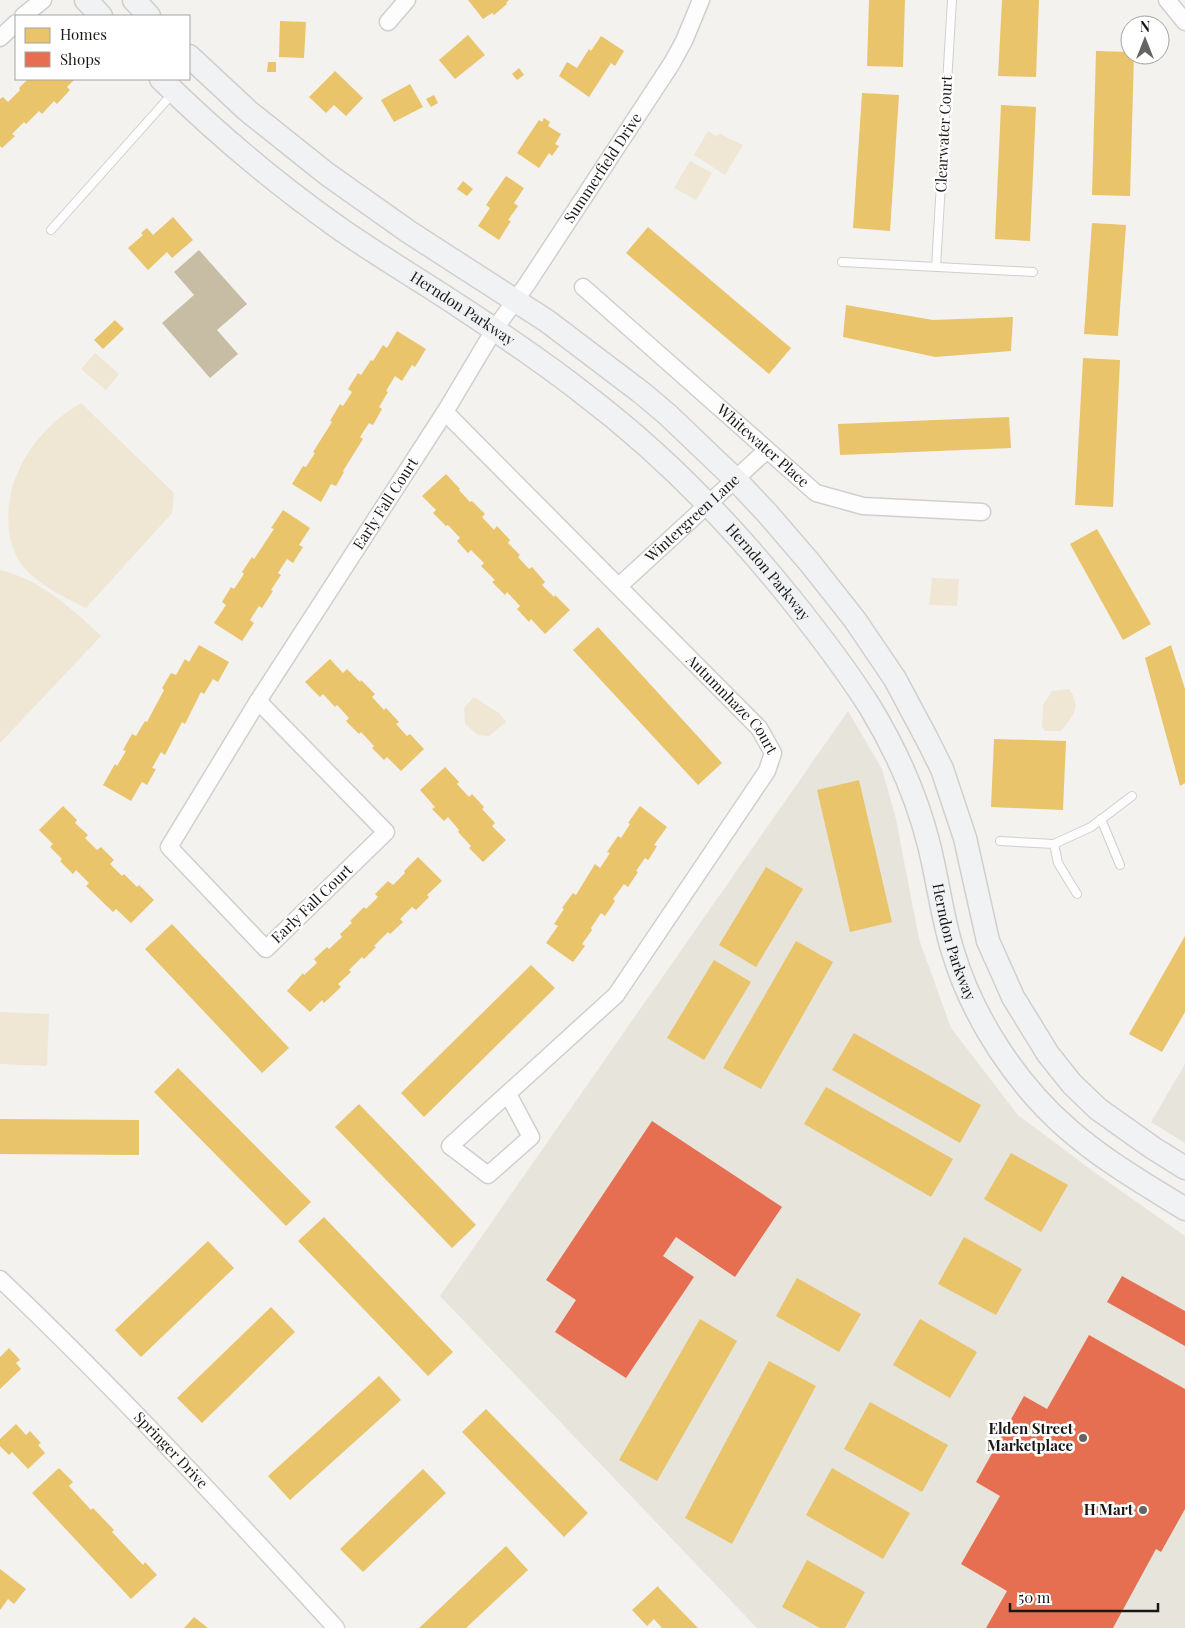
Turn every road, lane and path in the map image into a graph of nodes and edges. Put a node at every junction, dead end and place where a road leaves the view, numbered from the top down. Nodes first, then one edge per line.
1 (43, 0) edge
2 (86, 0) edge
3 (134, 0) edge
4 (407, 0) edge
5 (701, 0) edge
6 (952, 0) edge
7 (1167, 0) edge
8 (24, 15) edge
9 (100, 15) edge
10 (149, 15) edge
11 (388, 22) dead end
12 (1185, 22) edge
13 (15, 24) edge
14 (0, 38) edge
15 (190, 57) edge
16 (168, 85) edge
17 (51, 230) dead end
18 (842, 262) dead end
19 (936, 267) junction
20 (1033, 272) dead end
21 (583, 287) dead end
22 (516, 300) junction
23 (494, 330) junction
24 (445, 412) junction
25 (767, 450) junction
26 (735, 479) junction
27 (709, 504) junction
28 (982, 512) dead end
29 (619, 586) junction
30 (258, 701) junction
31 (1132, 796) dead end
32 (1100, 819) junction
33 (1000, 841) dead end
34 (1054, 844) junction
35 (1120, 865) dead end
36 (1077, 894) dead end
37 (508, 1094) junction
38 (1185, 1168) edge
39 (1185, 1209) edge
40 (0, 1279) edge
41 (336, 1628) edge

1 - 8 street
2 - 9 main road
3 - 10 main road
4 - 11 street
5 - 22 street, Summerfield Drive
6 - 19 lane, Clearwater Court
7 - 12 street
13 - 14 street
15 - 22 main road, Herndon Parkway
16 - 17 lane
16 - 23 main road, Herndon Parkway
18 - 19 lane
19 - 20 lane
21 - 25 street, Whitewater Place
22 - 23 street, Summerfield Drive
22 - 26 main road, Herndon Parkway
23 - 24 street, Early Fall Court
23 - 27 main road, Herndon Parkway
24 - 29 street, Autumnhaze Court
24 - 30 street, Early Fall Court
25 - 26 street, Wintergreen Lane
25 - 28 street, Whitewater Place
26 - 27 street, Wintergreen Lane
26 - 38 main road, Herndon Parkway
27 - 29 street, Wintergreen Lane
27 - 39 main road, Herndon Parkway
29 - 37 street, Autumnhaze Court
30 - 30 street, Early Fall Court
31 - 32 lane
32 - 34 lane
32 - 35 lane
33 - 34 lane
34 - 36 lane
37 - 37 street, Autumnhaze Court
40 - 41 street, Springer Drive

